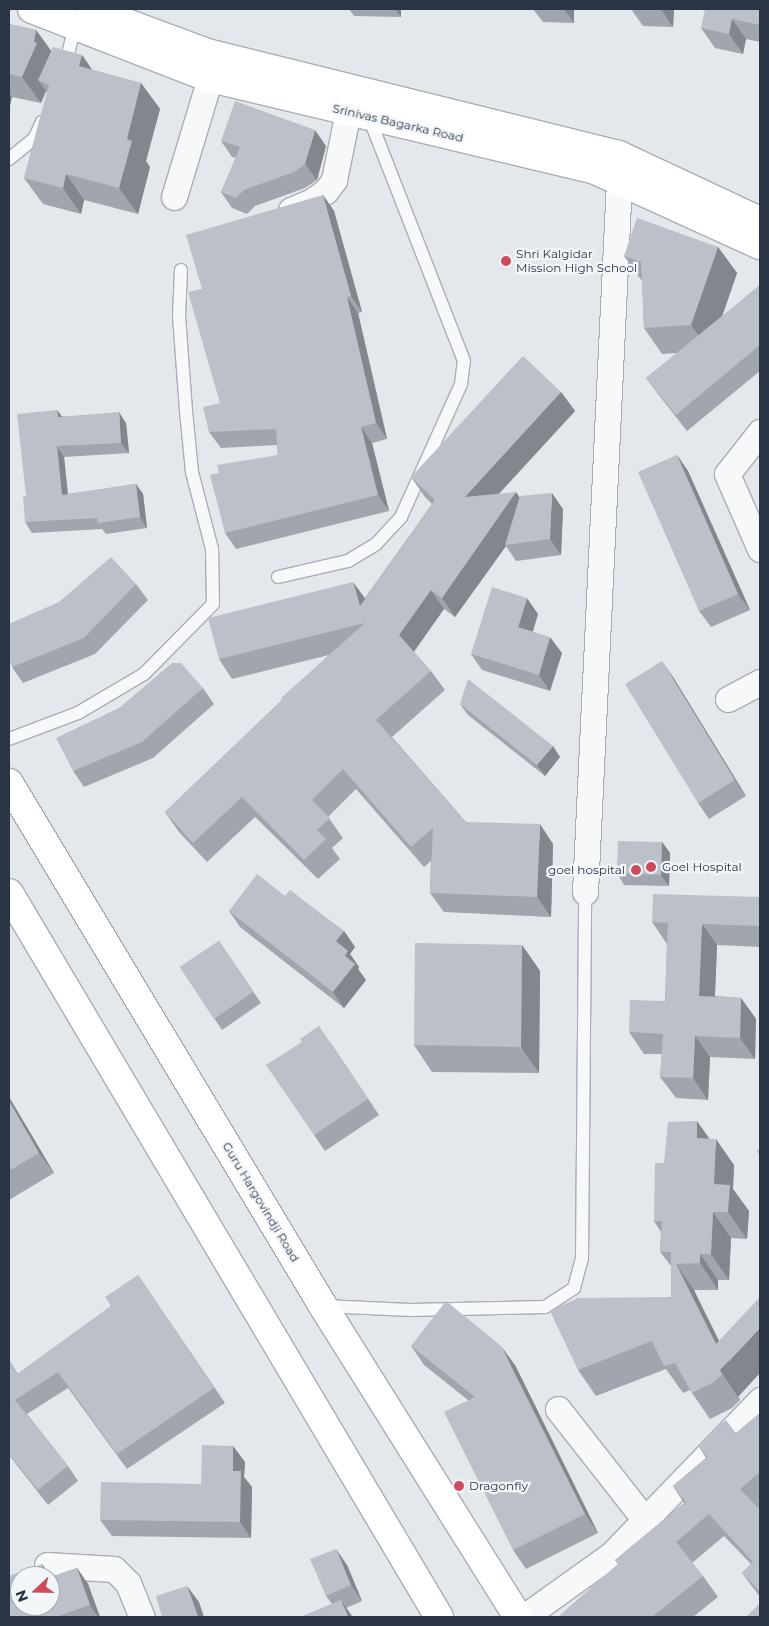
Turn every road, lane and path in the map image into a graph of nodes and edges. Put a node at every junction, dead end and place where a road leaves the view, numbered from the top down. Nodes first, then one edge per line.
1 (32, 9) edge
2 (80, 14) edge
3 (62, 75) edge
4 (210, 78) junction
5 (47, 110) edge
6 (358, 113) junction
7 (9, 160) edge
8 (619, 181) junction
9 (174, 197) dead end
10 (269, 217) edge
11 (760, 221) edge
12 (760, 245) edge
13 (181, 270) dead end
14 (760, 432) edge
15 (760, 549) edge
16 (278, 577) dead end
17 (760, 682) edge
18 (728, 699) dead end
19 (9, 740) edge
20 (9, 783) edge
21 (9, 892) edge
22 (585, 892) joint
23 (323, 1306) junction
24 (760, 1400) edge
25 (558, 1409) dead end
26 (645, 1520) junction
27 (47, 1565) dead end
28 (142, 1617) edge
29 (439, 1617) edge
30 (518, 1617) edge
31 (524, 1617) edge

1 - 2 main road, Srinivas Bagarka Road
2 - 3 lane
2 - 4 main road, Srinivas Bagarka Road
2 - 11 main road, Srinivas Bagarka Road
4 - 6 main road, Srinivas Bagarka Road
4 - 9 street
5 - 7 lane
6 - 8 main road, Srinivas Bagarka Road
6 - 10 street
6 - 16 lane
8 - 12 main road, Srinivas Bagarka Road
8 - 22 street
13 - 19 lane
14 - 15 street
17 - 18 street
20 - 23 main road, Guru Hargovindji Road
21 - 29 main road
22 - 23 lane
23 - 30 main road, Guru Hargovindji Road
24 - 26 street
25 - 26 street
26 - 31 street
27 - 28 street

